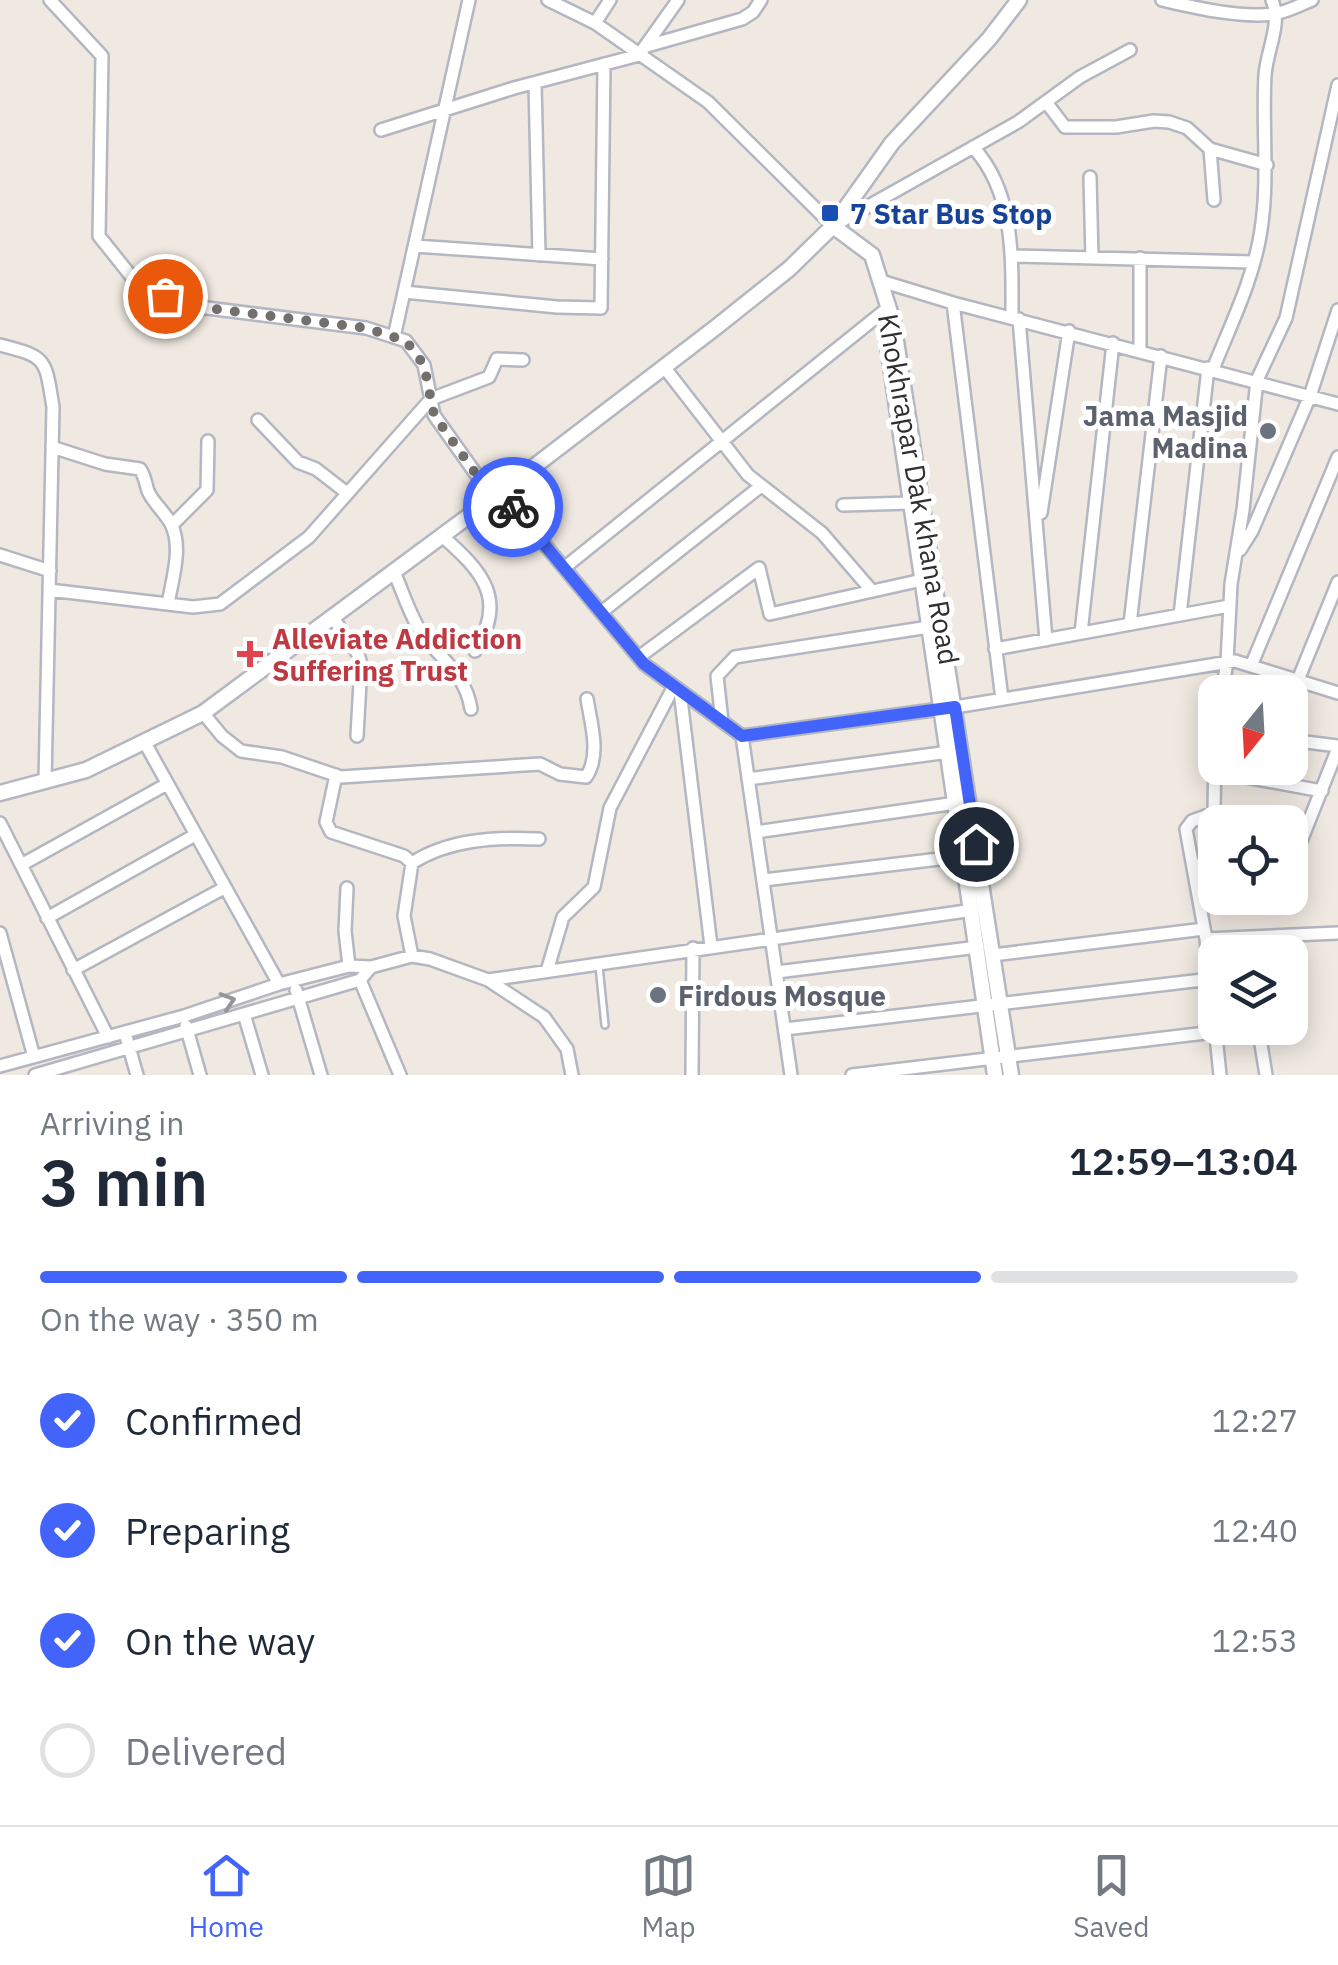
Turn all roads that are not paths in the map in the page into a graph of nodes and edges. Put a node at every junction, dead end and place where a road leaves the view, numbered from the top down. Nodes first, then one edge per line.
1 (50, 0) edge
2 (468, 0) edge
3 (548, 0) edge
4 (610, 0) edge
5 (678, 0) edge
6 (760, 0) edge
7 (1019, 0) edge
8 (1162, 0) edge
9 (1272, 0) edge
10 (1312, 0) edge
11 (1278, 14) junction
12 (595, 22) junction
13 (1130, 50) dead end
14 (643, 51) junction
15 (604, 64) junction
16 (535, 82) junction
17 (1338, 85) edge
18 (1046, 102) junction
19 (444, 111) junction
20 (381, 130) dead end
21 (974, 147) junction
22 (1210, 148) junction
23 (1267, 164) junction
24 (1090, 177) dead end
25 (1214, 200) dead end
26 (833, 226) junction
27 (415, 246) junction
28 (539, 255) junction
29 (1012, 256) junction
30 (1092, 258) junction
31 (1140, 258) junction
32 (602, 260) junction
33 (1253, 262) junction
34 (882, 282) junction
35 (404, 292) junction
36 (952, 303) junction
37 (1338, 310) edge
38 (884, 312) junction
39 (1016, 318) junction
40 (1068, 331) junction
41 (394, 336) junction
42 (1113, 344) junction
43 (0, 345) edge
44 (1140, 350) junction
45 (1161, 356) junction
46 (523, 360) dead end
47 (664, 367) junction
48 (1211, 369) junction
49 (1257, 380) junction
50 (1310, 396) junction
51 (431, 399) junction
52 (1338, 404) edge
53 (258, 420) dead end
54 (208, 441) dead end
55 (722, 441) junction
56 (52, 448) junction
57 (1338, 457) edge
58 (761, 486) junction
59 (347, 493) junction
60 (497, 495) junction
61 (910, 503) junction
62 (843, 505) dead end
63 (172, 526) junction
64 (1038, 532) junction
65 (442, 536) junction
66 (0, 554) edge
67 (1235, 558) junction
68 (564, 568) junction
69 (50, 570) junction
70 (394, 572) junction
71 (922, 580) junction
72 (1338, 582) edge
73 (49, 590) junction
74 (872, 590) junction
75 (168, 604) junction
76 (1229, 606) junction
77 (603, 611) junction
78 (1180, 615) junction
79 (333, 618) junction
80 (1130, 624) junction
81 (929, 626) junction
82 (1081, 633) junction
83 (1046, 640) junction
84 (996, 649) junction
85 (476, 651) dead end
86 (639, 657) junction
87 (1227, 662) junction
88 (1251, 666) junction
89 (1225, 675) edge
90 (1281, 675) edge
91 (1300, 675) edge
92 (1308, 683) edge
93 (677, 688) junction
94 (1338, 693) edge
95 (587, 699) dead end
96 (1002, 699) junction
97 (948, 707) junction
98 (471, 708) dead end
99 (203, 713) junction
100 (722, 721) junction
101 (357, 736) dead end
102 (742, 736) junction
103 (1308, 743) edge
104 (145, 744) junction
105 (1338, 747) edge
106 (949, 752) junction
107 (336, 776) junction
108 (748, 779) junction
109 (45, 782) junction
110 (167, 784) junction
111 (1214, 785) edge
112 (1290, 785) edge
113 (1322, 791) junction
114 (0, 793) edge
115 (956, 803) junction
116 (0, 823) edge
117 (1308, 825) edge
118 (756, 832) junction
119 (194, 835) junction
120 (539, 839) dead end
121 (14, 851) junction
122 (0, 855) edge
123 (964, 856) junction
124 (412, 863) junction
125 (21, 865) junction
126 (1193, 865) junction
127 (1198, 865) edge
128 (764, 880) junction
129 (224, 888) junction
130 (346, 888) dead end
131 (972, 910) junction
132 (47, 918) junction
133 (0, 933) edge
134 (1338, 933) edge
135 (1205, 934) junction
136 (772, 937) junction
137 (711, 946) junction
138 (978, 947) junction
139 (694, 948) junction
140 (992, 955) junction
141 (412, 956) junction
142 (599, 963) junction
143 (348, 966) junction
144 (371, 967) junction
145 (73, 970) junction
146 (547, 971) junction
147 (777, 972) junction
148 (360, 980) junction
149 (488, 980) junction
150 (1198, 980) edge
151 (293, 981) junction
152 (278, 984) junction
153 (298, 997) junction
154 (993, 1005) junction
155 (244, 1014) junction
156 (184, 1016) junction
157 (604, 1025) dead end
158 (785, 1029) junction
159 (188, 1032) junction
160 (1198, 1032) edge
161 (125, 1033) junction
162 (108, 1037) junction
163 (1216, 1045) edge
164 (1260, 1045) edge
165 (65, 1050) junction
166 (130, 1050) junction
167 (1000, 1055) junction
168 (34, 1057) junction
169 (9, 1068) edge
170 (72, 1070) edge
171 (35, 1075) edge
172 (137, 1075) edge
173 (200, 1075) edge
174 (262, 1075) edge
175 (321, 1075) edge
176 (400, 1075) edge
177 (572, 1075) edge
178 (692, 1075) edge
179 (792, 1075) edge
180 (852, 1075) edge
181 (995, 1075) edge
182 (1011, 1075) edge
183 (1220, 1075) edge
184 (1266, 1075) edge

1 - 41 street
2 - 19 street
3 - 12 street
4 - 12 street
5 - 14 street
6 - 14 street
7 - 26 street
8 - 11 street
9 - 11 street
10 - 11 street
11 - 23 street
12 - 14 street
13 - 18 street
14 - 15 street
14 - 26 street
15 - 16 street
15 - 32 street
16 - 19 street
16 - 28 street
17 - 49 street
18 - 21 street
18 - 22 street
19 - 20 street
19 - 27 street
21 - 26 street
21 - 29 street
22 - 23 street
22 - 25 street
23 - 33 street
24 - 30 street
26 - 34 street
26 - 47 street
27 - 28 street
27 - 35 street
28 - 32 street
29 - 30 street
29 - 39 street
30 - 31 street
31 - 33 street
31 - 44 street
32 - 35 street
33 - 48 street
34 - 36 street
34 - 38 street, Khokhrapar Dak khana Road
34 - 97 street, Khokhrapar Dak khana Road
35 - 41 street
36 - 39 street
36 - 84 street
37 - 50 street
38 - 55 street
38 - 61 street, Khokhrapar Dak khana Road
39 - 40 street
39 - 64 street
40 - 42 street
40 - 64 street
41 - 51 street
42 - 44 street
42 - 82 street
43 - 56 street
44 - 45 street
45 - 48 street
45 - 80 street
46 - 51 street
47 - 55 street
47 - 60 street
48 - 49 street
48 - 78 street
49 - 50 street
49 - 67 street
50 - 52 street
50 - 67 street
51 - 59 street
51 - 60 street
53 - 59 street
54 - 63 street
55 - 58 street
55 - 68 street
56 - 63 street
56 - 69 street
57 - 88 street
58 - 74 street
58 - 77 street
59 - 75 street
60 - 65 street
60 - 68 street
61 - 62 street
61 - 71 street, Khokhrapar Dak khana Road
63 - 75 street
64 - 83 street
65 - 70 street
65 - 85 street
66 - 69 street
67 - 76 street
68 - 77 street
69 - 73 street
70 - 79 street
70 - 98 street
71 - 74 street
71 - 81 street, Khokhrapar Dak khana Road
72 - 91 street
73 - 75 street
73 - 109 street
74 - 86 street
76 - 78 street
76 - 87 street
77 - 86 street
78 - 80 street
79 - 99 street
79 - 101 street
80 - 82 street
81 - 97 street, Khokhrapar Dak khana Road
81 - 100 street
82 - 83 street
83 - 84 street
84 - 96 street
86 - 93 street
87 - 88 street
87 - 89 street
87 - 96 street
88 - 90 street
92 - 94 street
93 - 100 street
93 - 137 street
93 - 146 street
95 - 107 street
96 - 97 street
97 - 102 street
97 - 106 street, Khokhrapar Dak khana Road
97 - 140 street, Khokhrapar Dak khana Road
99 - 104 street
99 - 107 street
100 - 102 street
102 - 108 street
103 - 105 street
104 - 109 street
104 - 110 street
105 - 113 street
106 - 108 street
106 - 115 street, Khokhrapar Dak khana Road
107 - 124 street
108 - 118 street
109 - 114 street
110 - 119 street
110 - 125 street
111 - 126 street
112 - 113 street
113 - 117 street
115 - 118 street
115 - 123 street, Khokhrapar Dak khana Road
116 - 121 street
118 - 128 street
119 - 129 street
119 - 132 street
120 - 124 street
121 - 122 street
121 - 125 street
123 - 128 street
123 - 131 street, Khokhrapar Dak khana Road
124 - 141 street
125 - 132 street
126 - 127 street
126 - 135 street
128 - 136 street
129 - 145 street
129 - 152 street
130 - 143 street
131 - 136 street
131 - 138 street, Khokhrapar Dak khana Road
132 - 145 street
133 - 168 street
134 - 135 street
135 - 140 street
136 - 137 street
136 - 147 street
137 - 139 street
138 - 147 street
138 - 154 street, Khokhrapar Dak khana Road
139 - 142 street
139 - 178 street
140 - 154 street, Khokhrapar Dak khana Road
141 - 144 street
141 - 149 street
142 - 146 street
142 - 157 lane
143 - 144 street
143 - 151 street
144 - 148 street
145 - 162 street
146 - 149 street
147 - 158 street
148 - 153 street
148 - 176 street
149 - 177 street
150 - 154 street
151 - 152 street
151 - 153 street
156 -> 152 street
153 - 155 street
153 - 175 street
154 - 158 street
154 - 167 street, Khokhrapar Dak khana Road
155 - 159 street
155 - 174 street
156 - 159 street
156 - 161 street
158 - 179 street
159 - 166 street
159 - 173 street
160 - 167 street
161 - 162 street
161 - 166 street
162 - 165 street
163 - 183 street
164 - 184 street
165 - 168 street
165 - 170 street
166 - 170 street
166 - 172 street
167 - 180 street
167 - 181 street, Khokhrapar Dak khana Road
167 - 182 street, Khokhrapar Dak khana Road
168 - 169 street
170 - 171 street

